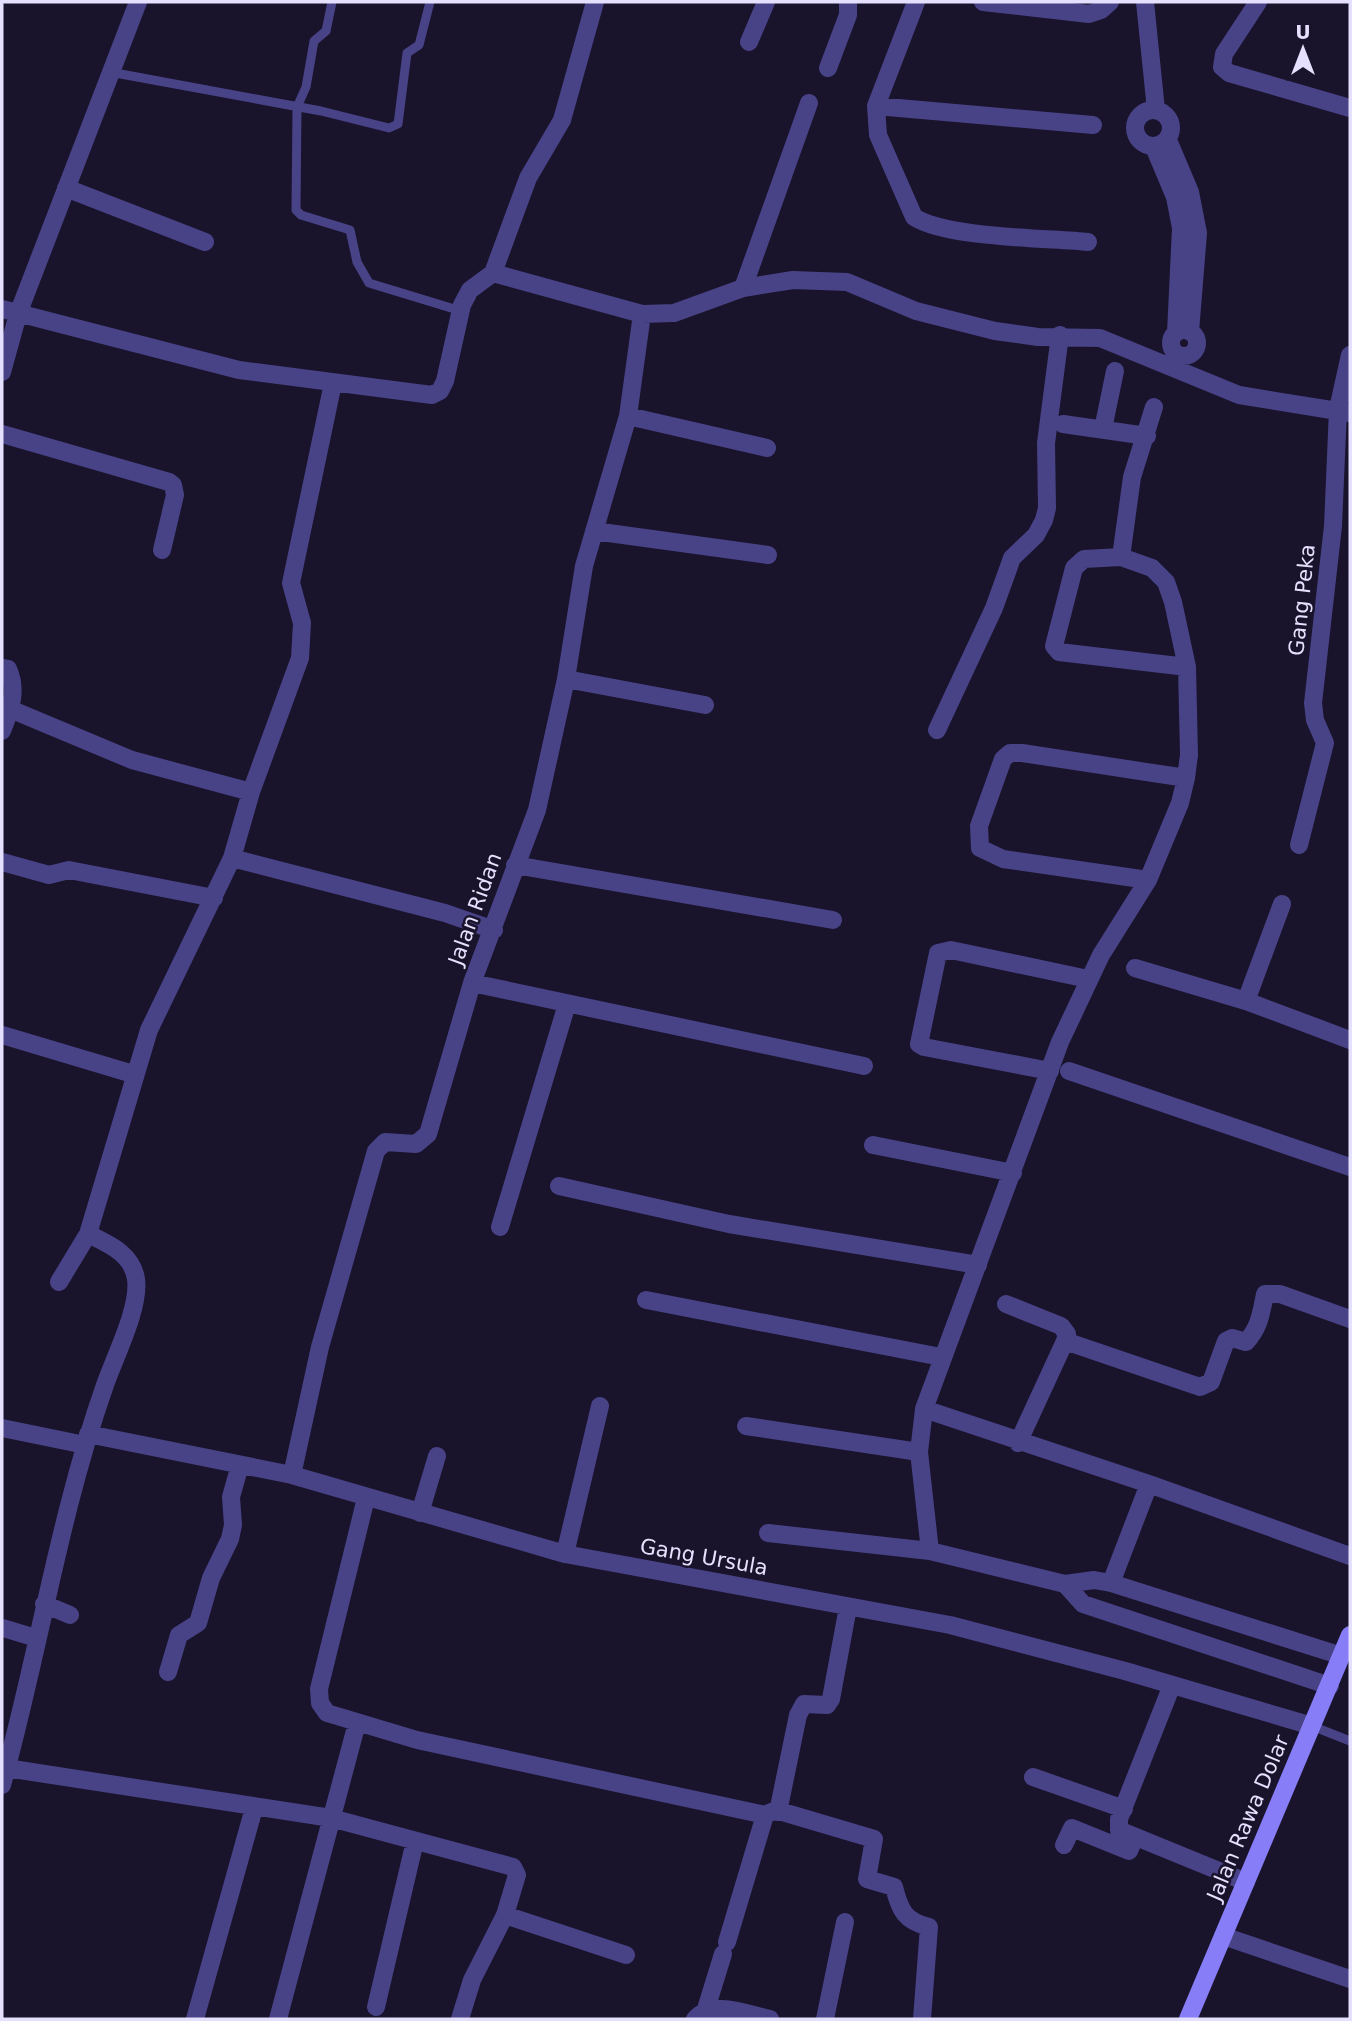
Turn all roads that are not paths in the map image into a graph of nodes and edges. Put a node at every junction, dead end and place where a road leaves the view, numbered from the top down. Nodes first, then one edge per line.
1 (138, 2) edge
2 (332, 2) edge
3 (430, 2) edge
4 (592, 2) edge
5 (766, 2) edge
6 (848, 2) edge
7 (916, 2) edge
8 (983, 2) edge
9 (1110, 2) edge
10 (1145, 2) edge
11 (1258, 2) edge
12 (750, 42) dead end
13 (828, 68) dead end
14 (110, 72) junction
15 (808, 103) dead end
16 (876, 106) junction
17 (297, 107) junction
18 (1350, 108) edge
19 (1156, 110) junction
20 (1093, 125) dead end
21 (1161, 143) junction
22 (65, 188) junction
23 (205, 242) dead end
24 (1088, 242) dead end
25 (493, 273) junction
26 (743, 288) junction
27 (461, 311) junction
28 (10, 312) edge
29 (642, 314) junction
30 (1060, 335) junction
31 (1350, 355) edge
32 (1176, 362) junction
33 (1115, 370) dead end
34 (2, 372) edge
35 (333, 383) junction
36 (1154, 407) dead end
37 (1344, 411) edge
38 (628, 416) junction
39 (1063, 424) dead end
40 (1103, 429) junction
41 (2, 434) edge
42 (1147, 436) junction
43 (767, 448) dead end
44 (594, 531) junction
45 (162, 550) dead end
46 (768, 555) dead end
47 (1121, 557) junction
48 (1187, 667) junction
49 (2, 668) edge
50 (566, 679) junction
51 (705, 705) dead end
52 (10, 709) junction
53 (937, 730) dead end
54 (2, 732) edge
55 (1186, 778) junction
56 (251, 792) junction
57 (1299, 845) dead end
58 (233, 858) junction
59 (2, 862) edge
60 (515, 865) junction
61 (1148, 880) junction
62 (214, 898) junction
63 (1282, 904) dead end
64 (833, 920) dead end
65 (494, 930) junction
66 (1135, 968) dead end
67 (1088, 979) junction
68 (472, 983) junction
69 (1246, 1001) junction
70 (567, 1004) junction
71 (2, 1035) edge
72 (1350, 1040) edge
73 (863, 1066) dead end
74 (1050, 1071) junction
75 (1069, 1071) dead end
76 (133, 1074) junction
77 (873, 1145) dead end
78 (1350, 1167) edge
79 (1013, 1173) junction
80 (559, 1186) dead end
81 (500, 1227) dead end
82 (88, 1234) junction
83 (978, 1265) junction
84 (59, 1282) dead end
85 (646, 1300) dead end
86 (1006, 1304) dead end
87 (1350, 1319) edge
88 (1065, 1341) junction
89 (941, 1357) junction
90 (600, 1406) dead end
91 (923, 1409) junction
92 (746, 1426) dead end
93 (2, 1427) edge
94 (87, 1439) junction
95 (1018, 1443) junction
96 (919, 1452) junction
97 (437, 1456) dead end
98 (240, 1465) junction
99 (292, 1475) junction
100 (1149, 1484) junction
101 (366, 1498) junction
102 (421, 1513) junction
103 (768, 1533) dead end
104 (930, 1551) junction
105 (565, 1554) junction
106 (1350, 1556) edge
107 (1111, 1583) junction
108 (1065, 1584) junction
109 (44, 1604) junction
110 (848, 1607) junction
111 (70, 1615) dead end
112 (3, 1628) edge
113 (1350, 1635) edge
114 (36, 1638) junction
115 (1342, 1656) junction
116 (168, 1672) dead end
117 (1171, 1685) junction
118 (1330, 1686) junction
119 (357, 1723) junction
120 (1312, 1726) junction
121 (1350, 1741) edge
122 (4, 1777) edge
123 (1033, 1777) dead end
124 (254, 1808) junction
125 (1124, 1809) junction
126 (771, 1813) junction
127 (331, 1818) junction
128 (1135, 1837) junction
129 (415, 1841) junction
130 (1064, 1845) dead end
131 (1246, 1882) junction
132 (505, 1915) junction
133 (845, 1922) dead end
134 (1223, 1937) junction
135 (626, 1955) dead end
136 (1350, 1979) edge
137 (376, 2007) dead end
138 (700, 2014) edge
139 (195, 2019) edge
140 (278, 2019) edge
141 (460, 2019) edge
142 (770, 2019) edge
143 (825, 2019) edge
144 (922, 2019) edge
145 (1188, 2019) edge

1 - 14 street
2 - 17 lane
3 - 17 lane
4 - 25 street
5 - 12 street
6 - 13 street
7 - 16 street
8 - 9 street
10 - 19 street
11 - 18 street
14 - 17 lane
14 - 22 street
15 - 26 street
16 - 20 street
16 - 24 street
17 - 27 lane
19 - 21 street
19 - 21 street
21 - 32 street
22 - 23 street
22 - 28 street
25 - 27 street
25 - 29 street
26 - 29 street
26 - 30 street
27 - 35 street
28 - 34 street
28 - 35 street
29 - 38 street, Jalan Ridan
30 - 32 street
30 - 53 street
31 - 37 street, Gang Peka
32 - 37 street
33 - 40 street
35 - 56 street
36 - 42 street
37 - 57 street, Gang Peka
38 - 43 street
38 - 44 street, Jalan Ridan
39 - 40 street
40 - 42 street
41 - 45 street
42 - 47 street
44 - 46 street
44 - 50 street, Jalan Ridan
47 - 48 street
47 - 48 street
48 - 55 street
49 - 52 street
50 - 51 street
50 - 60 street, Jalan Ridan
52 - 54 street
52 - 56 street
55 - 61 street
55 - 61 street
56 - 58 street
58 - 62 street
58 - 65 street
59 - 62 street
60 - 64 street
60 - 65 street, Jalan Ridan
61 - 67 street
62 - 76 street
63 - 69 street
65 - 68 street, Jalan Ridan
66 - 69 street
67 - 74 street
67 - 74 street
68 - 70 street
68 - 99 street, Jalan Ridan
69 - 72 street
70 - 73 street
70 - 81 street
71 - 76 street
74 - 79 street
75 - 78 street
76 - 82 street
77 - 79 street
79 - 83 street
80 - 83 street
82 - 84 street
82 - 94 street
83 - 89 street
85 - 89 street
86 - 88 street
87 - 88 street
88 - 95 street
89 - 91 street
90 - 105 street
91 - 95 street
91 - 96 street
92 - 96 street
93 - 94 street, Gang Ursula
94 - 98 street, Gang Ursula
94 - 109 street
95 - 100 street
96 - 104 street
97 - 102 street
98 - 99 street, Gang Ursula
98 - 116 street
99 - 101 street, Gang Ursula
100 - 106 street
100 - 107 street
101 - 102 street, Gang Ursula
101 - 119 street
102 - 105 street, Gang Ursula
103 - 104 street
104 - 108 street
105 - 110 street, Gang Ursula
107 - 108 street
107 - 115 street
108 - 118 street
109 - 111 street
109 - 114 street
110 - 117 street, Gang Ursula
110 - 126 street
112 - 114 street
113 - 115 street, Jalan Rawa Dolar
114 - 122 street
115 - 118 street, Jalan Rawa Dolar
117 - 120 street, Gang Ursula
117 - 125 street
118 - 120 street, Jalan Rawa Dolar
119 - 126 street
119 - 127 street
120 - 121 lane
120 - 131 street, Jalan Rawa Dolar
122 - 124 street
123 - 125 street
124 - 127 street
124 - 139 street
125 - 128 street
126 - 138 street
126 - 144 street
127 - 129 street
127 - 140 street
128 - 130 street
128 - 131 street
129 - 132 street
129 - 137 street
131 - 134 street, Jalan Rawa Dolar
132 - 135 street
132 - 141 street
133 - 143 street
134 - 136 street
134 - 145 street, Jalan Rawa Dolar
138 - 142 street

